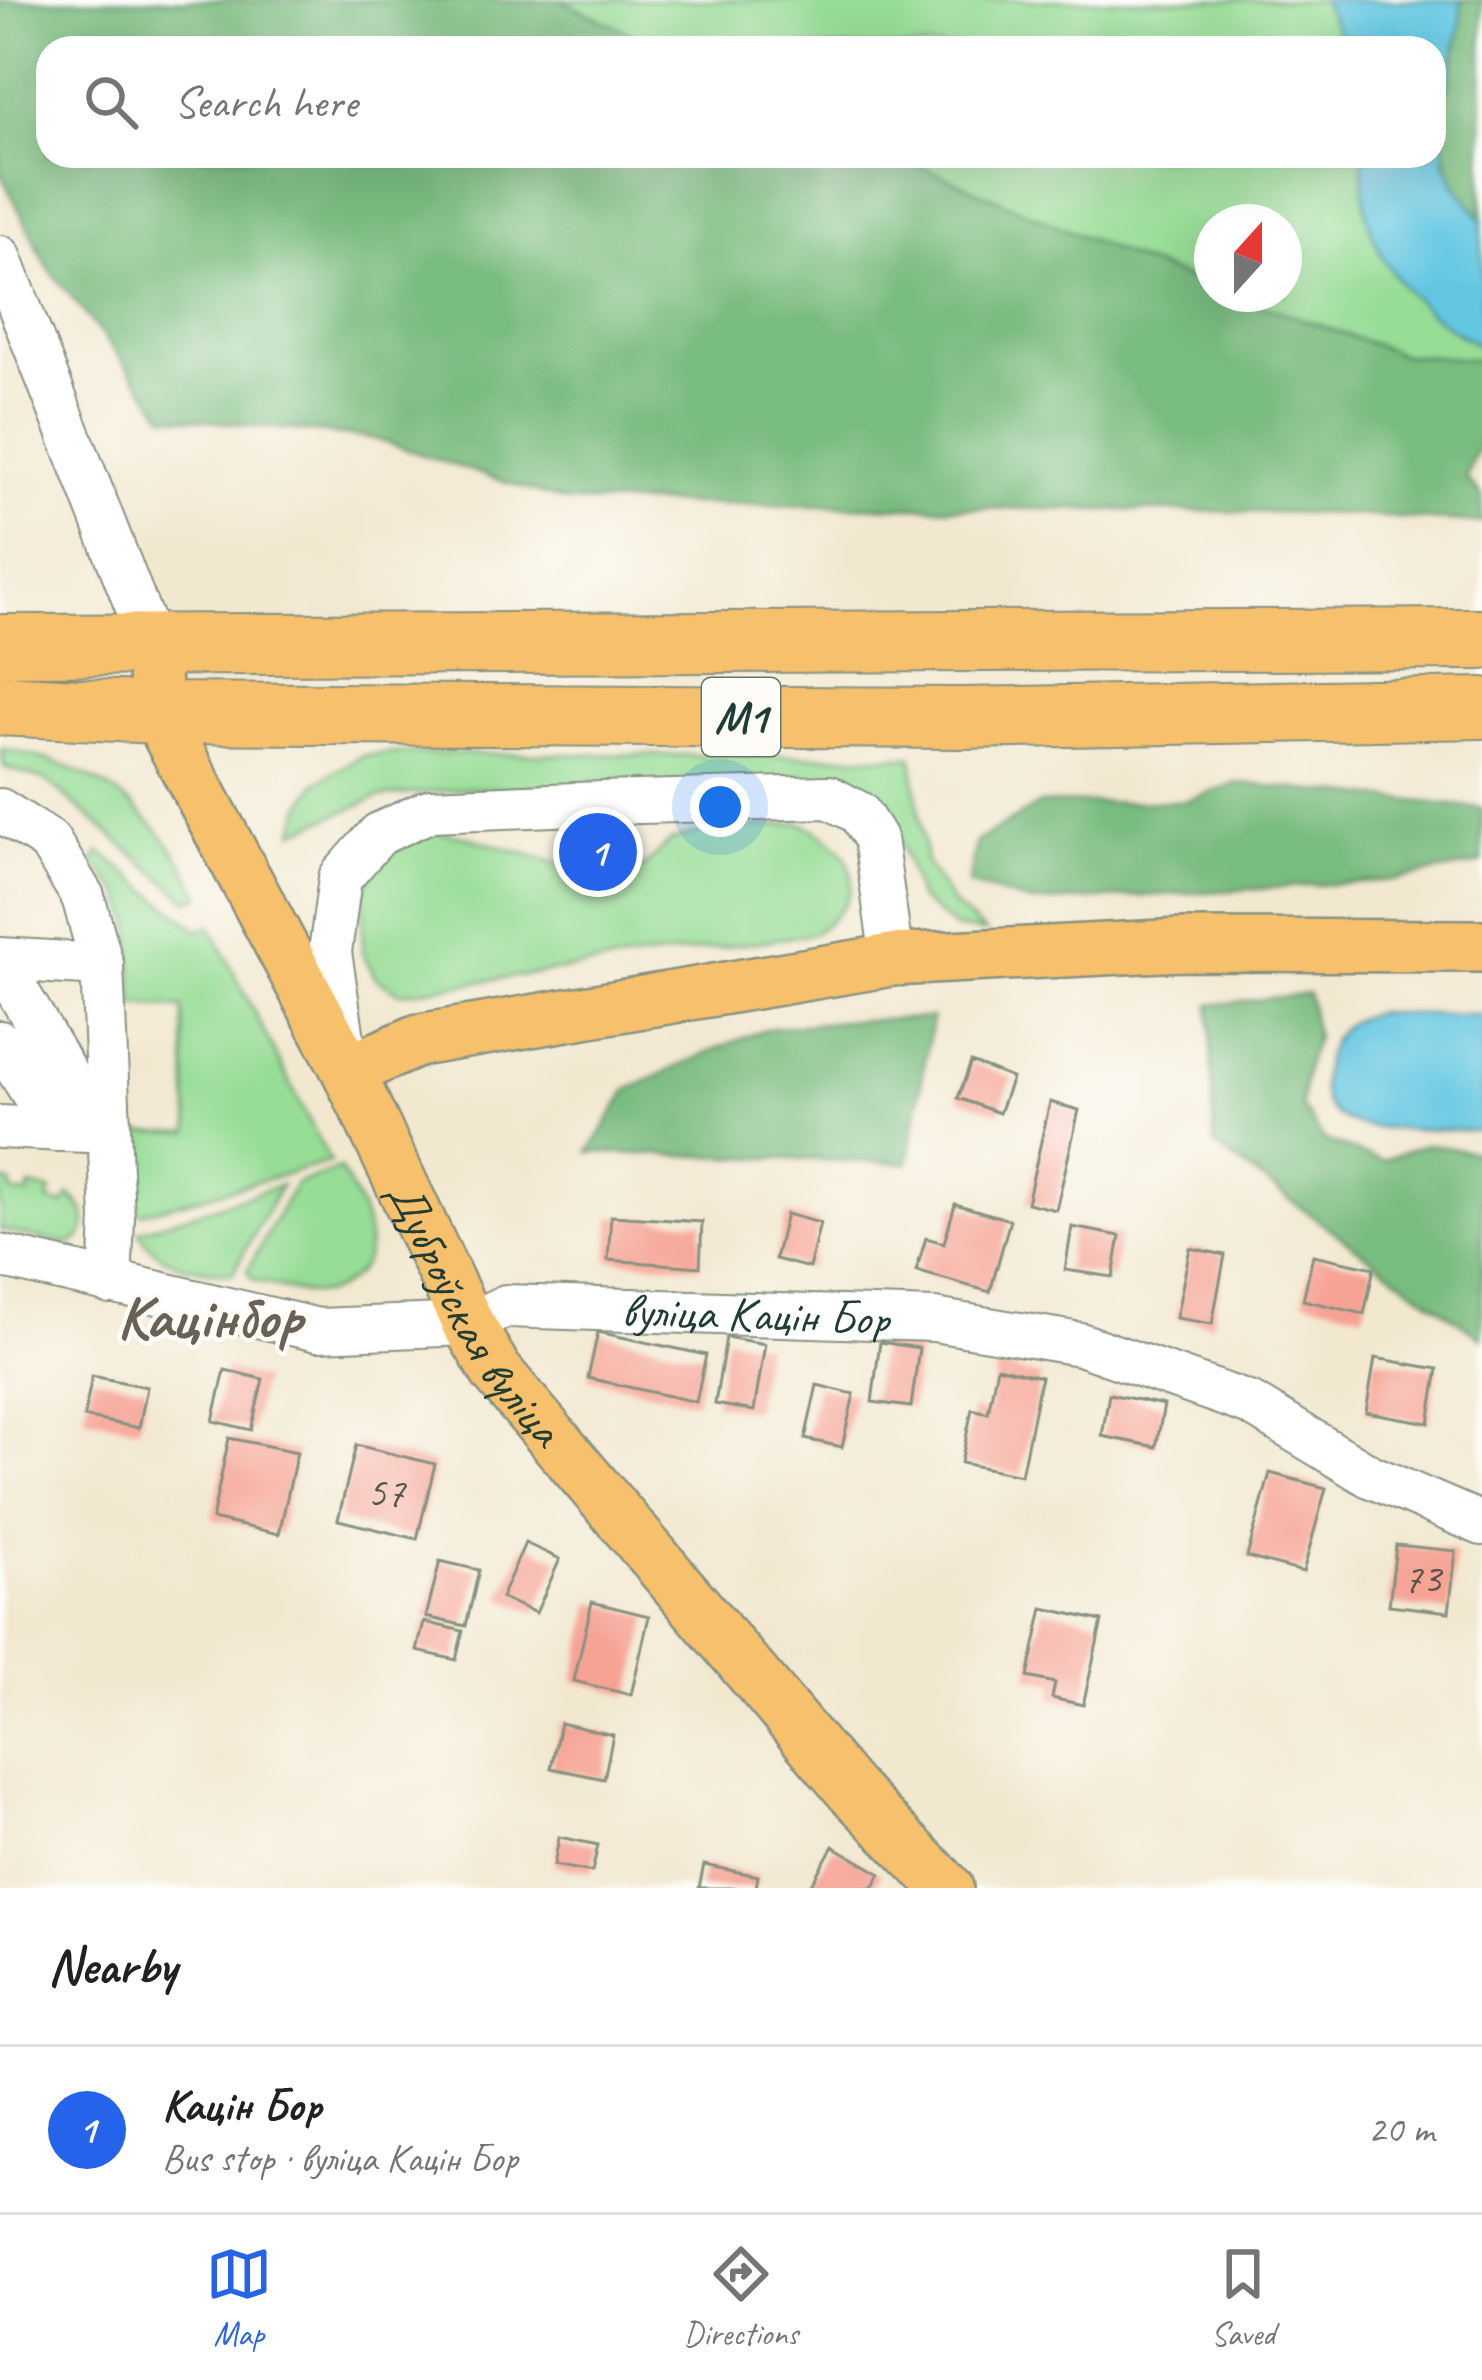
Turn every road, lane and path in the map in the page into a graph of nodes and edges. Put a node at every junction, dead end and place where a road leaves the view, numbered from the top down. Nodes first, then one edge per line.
1 (0, 257) edge
2 (1482, 639) edge
3 (0, 644) edge
4 (152, 646) junction
5 (0, 705) edge
6 (1482, 708) edge
7 (157, 712) junction
8 (0, 810) edge
9 (1482, 946) edge
10 (0, 960) edge
11 (892, 960) junction
12 (102, 965) junction
13 (0, 1004) edge
14 (0, 1042) edge
15 (348, 1071) junction
16 (0, 1087) edge
17 (62, 1130) edge
18 (0, 1256) edge
19 (110, 1283) junction
20 (468, 1324) junction
21 (1482, 1524) edge
22 (947, 1888) edge

1 - 4 street
2 - 4 highway, М1
3 - 4 highway, М1
4 - 7 main road, Дуброўская вуліца
5 - 7 highway, М1
6 - 7 highway, М1
7 - 15 main road, Дуброўская вуліца
8 - 12 street
9 - 11 main road
10 - 12 street
10 - 17 street
11 - 15 main road
11 - 15 street
12 - 17 street
13 - 17 street
14 - 17 street
15 - 20 main road, Дуброўская вуліца
16 - 17 street
17 - 19 street
18 - 19 street, вуліца Кацін Бор
19 - 20 street, вуліца Кацін Бор
20 - 21 street, вуліца Кацін Бор
20 - 22 main road, Дуброўская вуліца

